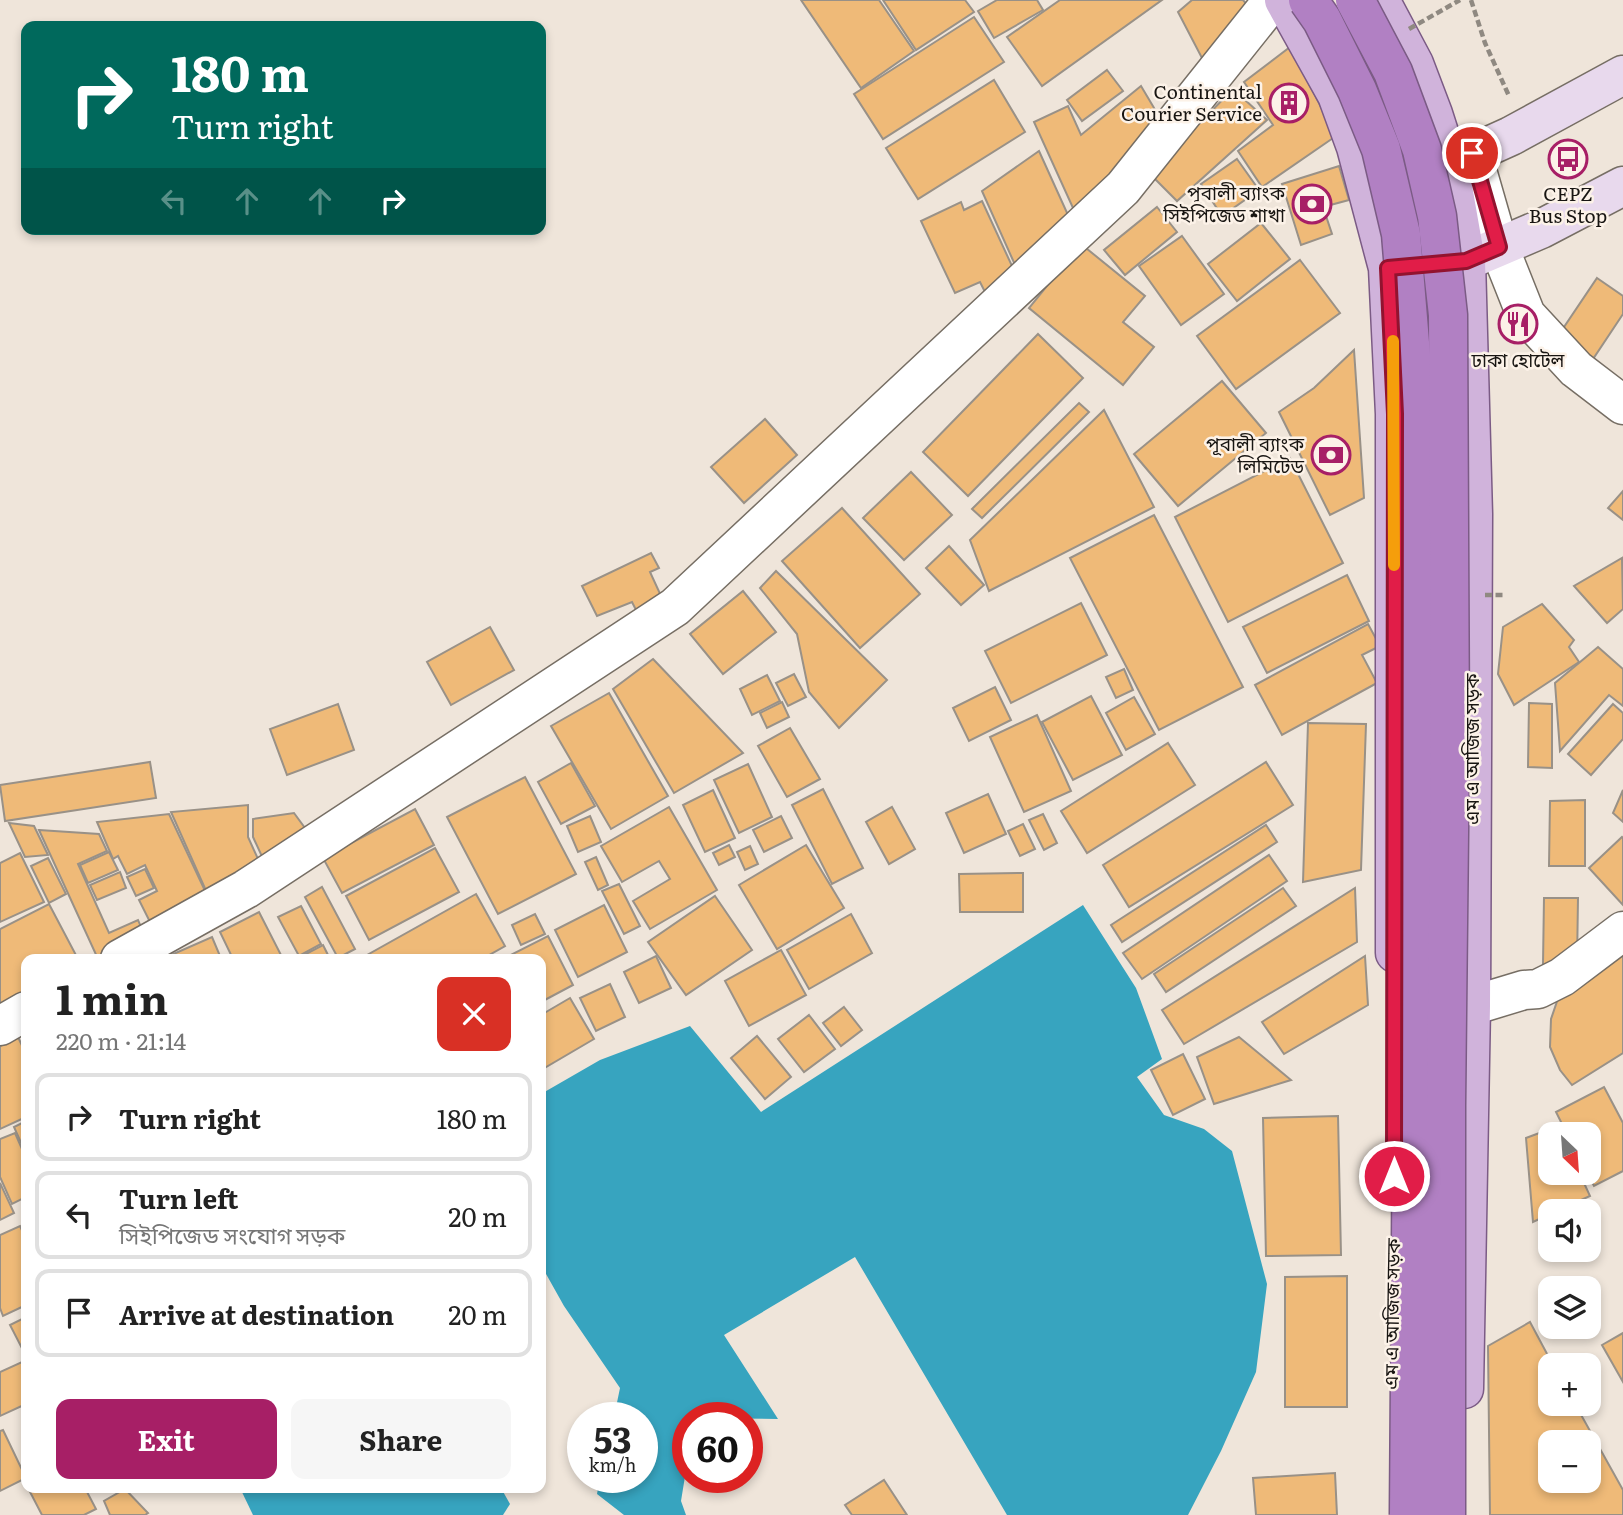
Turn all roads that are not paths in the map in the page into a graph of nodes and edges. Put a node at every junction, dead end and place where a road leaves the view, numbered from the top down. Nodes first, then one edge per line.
1 (1273, 0) edge
2 (1284, 0) edge
3 (1308, 0) edge
4 (1354, 0) edge
5 (1380, 0) edge
6 (1623, 75) edge
7 (1461, 159) junction
8 (1623, 186) edge
9 (1482, 254) junction
10 (1388, 268) junction
11 (1623, 405) edge
12 (1623, 931) edge
13 (129, 954) edge
14 (1471, 1006) junction
15 (21, 1014) edge
16 (0, 1026) edge
17 (1390, 1515) edge
18 (1409, 1515) edge
19 (1446, 1515) edge
20 (1463, 1515) edge

1 - 13 street
2 - 10 main road, এম এ আজিজ সড়ক
3 - 18 highway, bridge
4 - 19 highway, bridge
5 - 7 main road, এম এ আজিজ সড়ক
6 - 7 street
7 - 9 main road, এম এ আজিজ সড়ক
8 - 9 street
9 - 10 street
9 - 11 street
9 - 14 main road, এম এ আজিজ সড়ক
10 - 17 main road, এম এ আজিজ সড়ক
12 - 14 street
14 - 20 main road, এম এ আজিজ সড়ক
15 - 16 street

